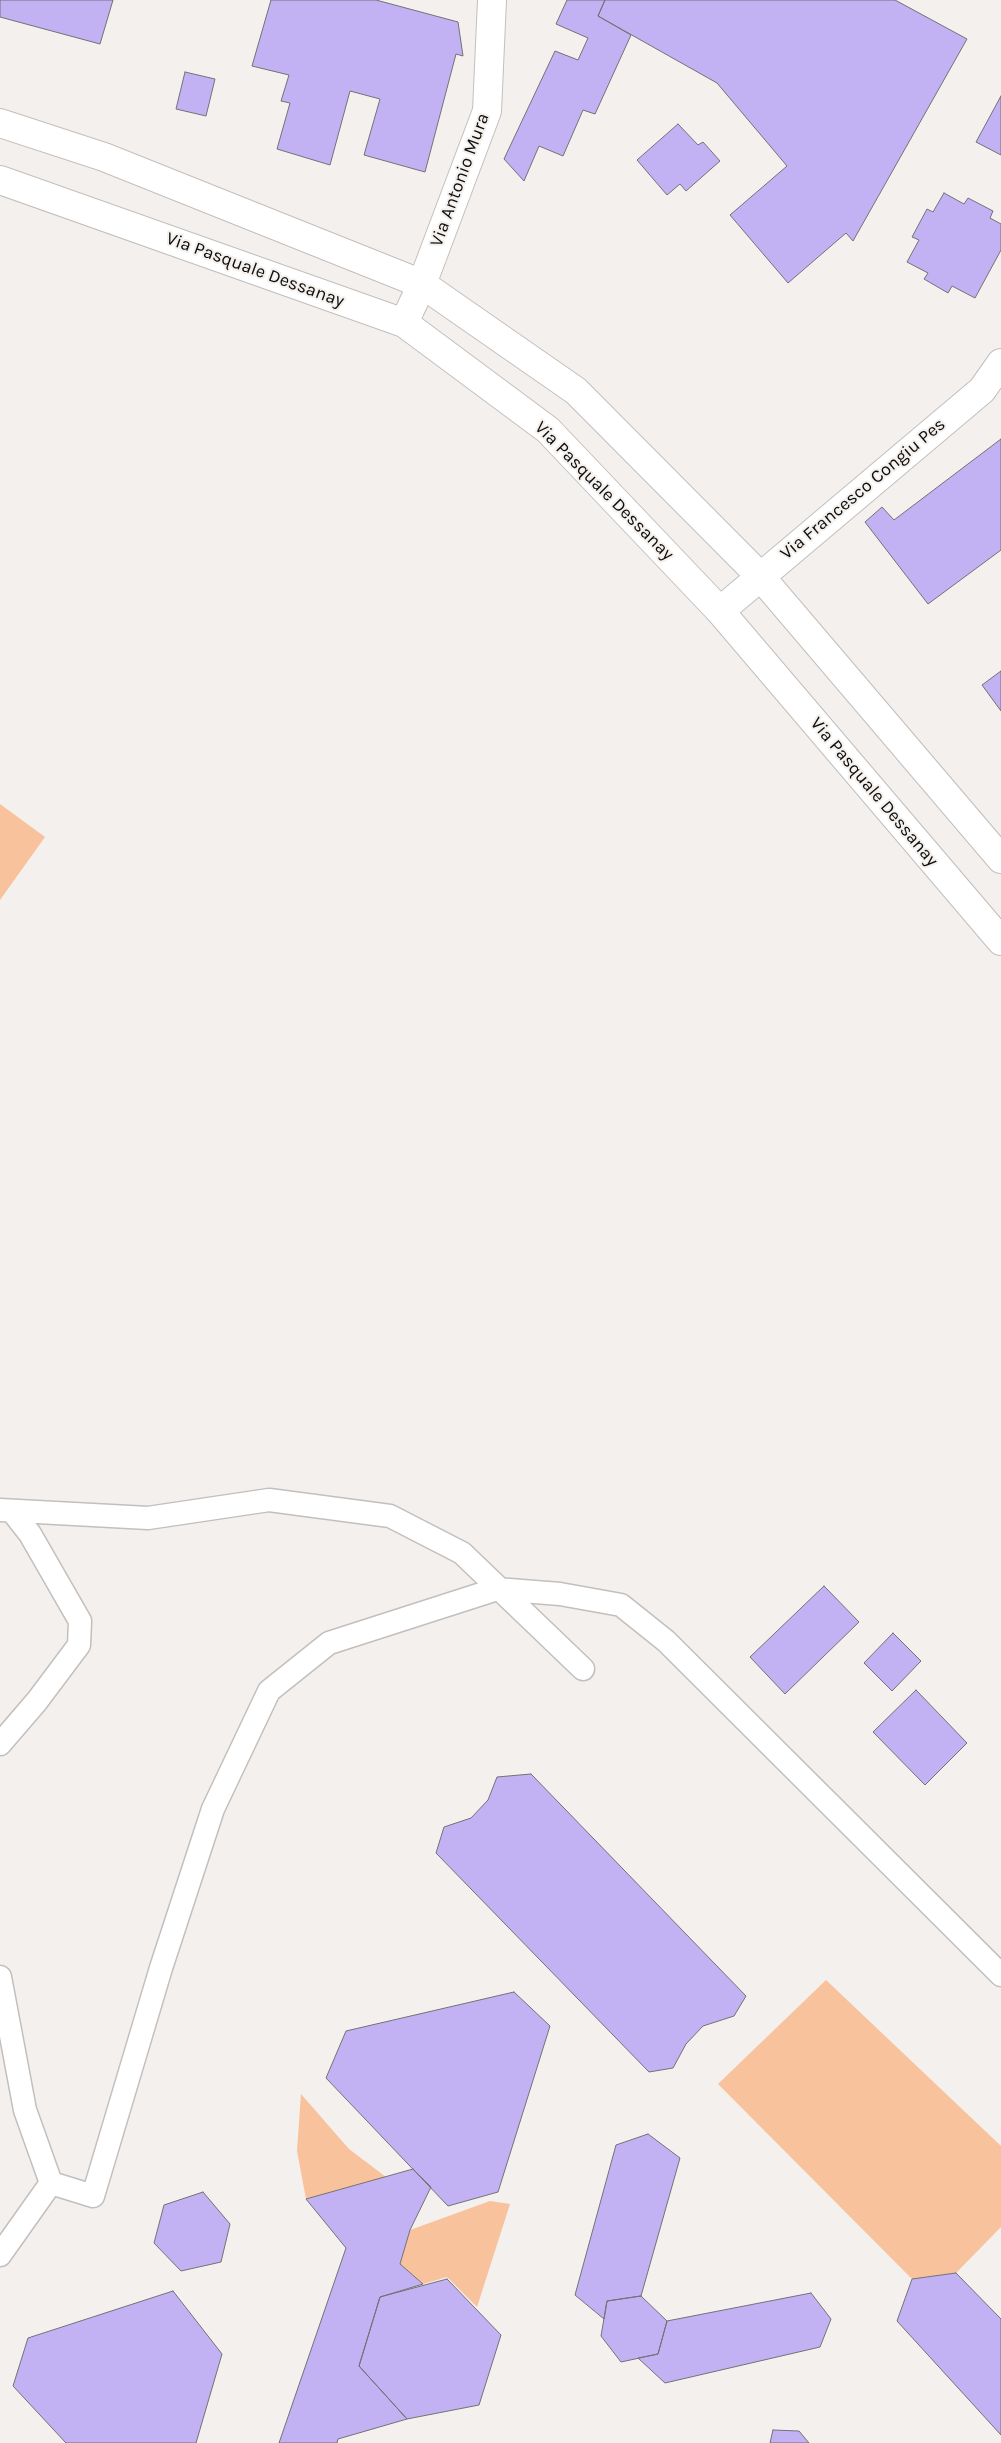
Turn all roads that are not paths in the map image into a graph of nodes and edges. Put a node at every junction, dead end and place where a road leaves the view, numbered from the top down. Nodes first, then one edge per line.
1 (492, 0) edge
2 (0, 122) edge
3 (0, 180) edge
4 (422, 284) junction
5 (404, 324) junction
6 (1001, 363) edge
7 (760, 576) junction
8 (720, 611) junction
9 (1001, 859) edge
10 (1001, 941) edge
11 (6, 1511) edge
12 (496, 1588) junction
13 (583, 1669) dead end
14 (0, 1744) edge
15 (0, 1976) edge
16 (1001, 1976) edge
17 (50, 2183) junction
18 (0, 2255) edge

1 - 4 main road, Via Antonio Mura
2 - 4 main road
3 - 5 main road, Via Pasquale Dessanay
4 - 5 main road, Via Antonio Mura
4 - 7 main road
5 - 8 main road, Via Pasquale Dessanay
6 - 7 main road, Via Francesco Congiu Pes
7 - 8 main road, Via Francesco Congiu Pes
7 - 9 main road
8 - 10 main road, Via Pasquale Dessanay
11 - 12 lane
11 - 14 lane
12 - 13 lane
12 - 16 lane
12 - 17 lane
15 - 17 lane
17 - 18 lane

